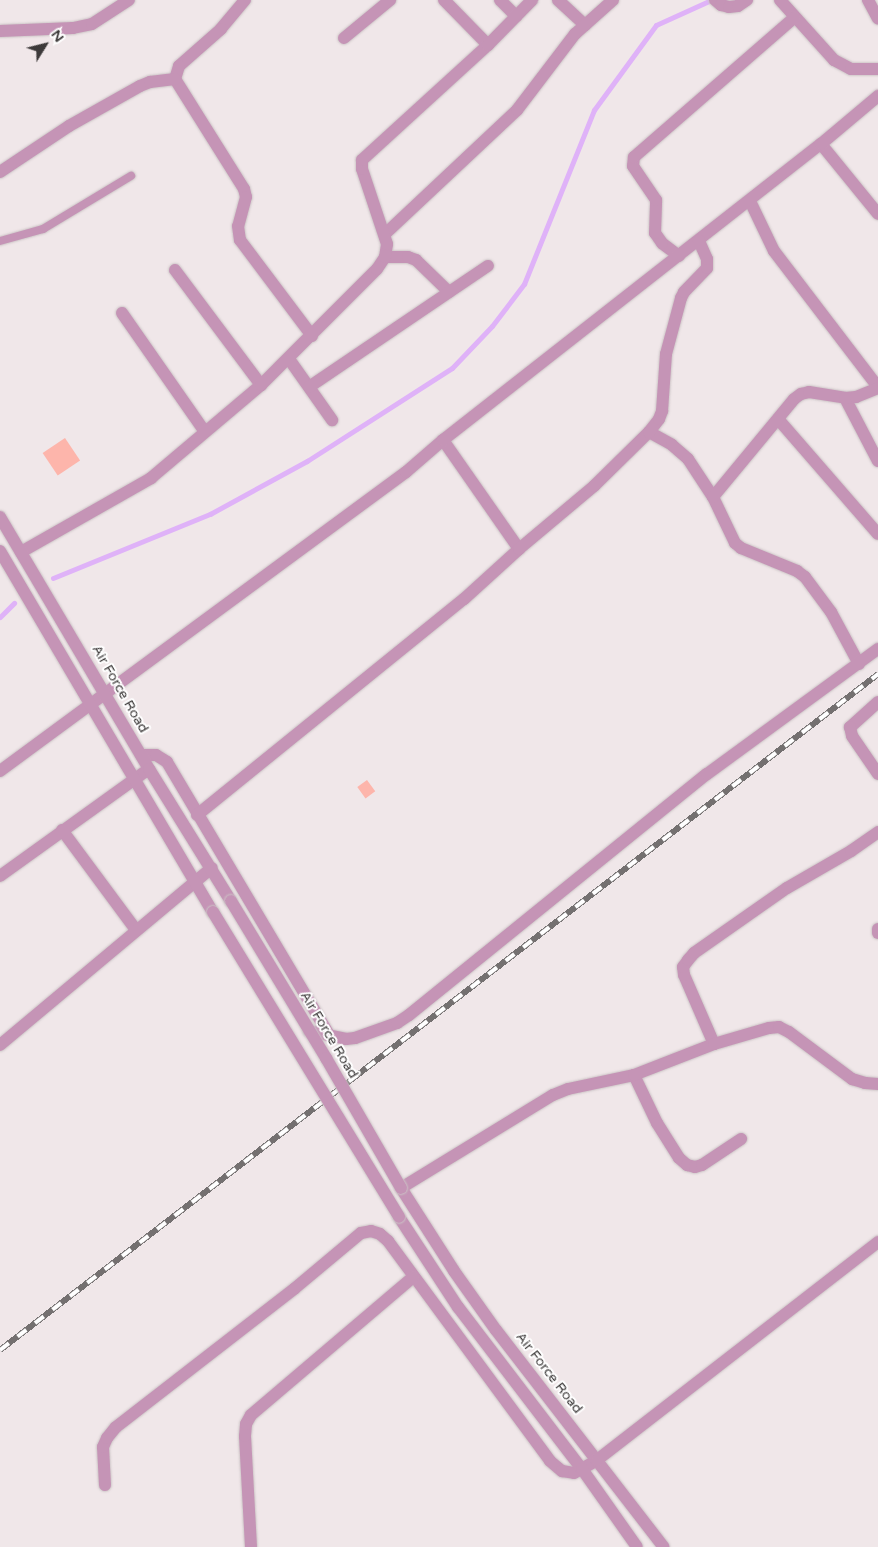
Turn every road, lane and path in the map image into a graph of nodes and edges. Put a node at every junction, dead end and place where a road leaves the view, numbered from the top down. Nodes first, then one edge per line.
1 (129, 0) edge
2 (390, 0) edge
3 (444, 0) edge
4 (500, 0) edge
5 (532, 0) edge
6 (558, 0) edge
7 (613, 0) edge
8 (747, 0) edge
9 (780, 0) edge
10 (868, 0) edge
11 (242, 1) edge
12 (718, 3) edge
13 (516, 16) junction
14 (795, 17) junction
15 (878, 19) edge
16 (585, 25) junction
17 (0, 31) edge
18 (344, 38) dead end
19 (488, 46) junction
20 (878, 69) edge
21 (175, 79) junction
22 (878, 96) edge
23 (821, 144) junction
24 (0, 172) edge
25 (131, 176) dead end
26 (750, 201) junction
27 (878, 214) edge
28 (385, 234) junction
29 (0, 241) edge
30 (699, 241) junction
31 (679, 256) junction
32 (385, 257) junction
33 (488, 266) dead end
34 (175, 270) dead end
35 (449, 292) junction
36 (122, 313) dead end
37 (312, 336) junction
38 (289, 359) junction
39 (261, 385) junction
40 (309, 387) junction
41 (878, 388) edge
42 (845, 398) junction
43 (778, 419) junction
44 (332, 420) dead end
45 (205, 432) junction
46 (649, 432) junction
47 (443, 440) junction
48 (878, 461) edge
49 (713, 497) junction
50 (0, 517) edge
51 (878, 534) edge
52 (519, 549) junction
53 (21, 552) junction
54 (2, 558) edge
55 (878, 649) edge
56 (859, 664) junction
57 (106, 694) junction
58 (878, 702) edge
59 (91, 703) junction
60 (141, 755) junction
61 (149, 768) junction
62 (0, 772) edge
63 (878, 774) edge
64 (134, 779) junction
65 (198, 814) junction
66 (62, 830) junction
67 (878, 832) edge
68 (212, 868) junction
69 (0, 876) edge
70 (194, 882) junction
71 (878, 928) edge
72 (136, 930) junction
73 (878, 932) edge
74 (309, 1031) junction
75 (330, 1036) junction
76 (714, 1044) junction
77 (0, 1045) edge
78 (634, 1075) junction
79 (878, 1084) edge
80 (741, 1138) dead end
81 (401, 1188) junction
82 (878, 1242) edge
83 (413, 1277) junction
84 (597, 1460) junction
85 (582, 1469) junction
86 (105, 1485) dead end
87 (251, 1547) edge
88 (637, 1547) edge
89 (664, 1547) edge

1 - 17 street
2 - 18 street
3 - 19 street
4 - 13 street
5 - 13 street
6 - 16 street
7 - 16 street
8 - 12 street
9 - 14 street
10 - 15 street
11 - 21 street
13 - 19 street
14 - 20 street
14 - 31 street
16 - 28 street
19 - 28 street
21 - 24 street
21 - 37 street
22 - 23 street
23 - 26 street
23 - 27 street
25 - 29 lane
26 - 30 street
26 - 41 street
28 - 32 street
30 - 31 street
30 - 46 street
31 - 47 street
32 - 35 street
32 - 37 street
33 - 35 street
34 - 39 street
35 - 40 street
36 - 45 street
37 - 38 street
38 - 39 street
38 - 40 street
39 - 45 street
40 - 44 street
41 - 42 street
42 - 43 street
42 - 48 street
43 - 49 street
43 - 51 street
45 - 53 street
46 - 49 street
46 - 52 street
47 - 52 street
47 - 57 street
49 - 56 street
50 - 53 street, Air Force Road
52 - 65 street
53 - 57 street, Air Force Road
54 - 59 street
55 - 56 street
56 - 75 street
57 - 59 street
57 - 60 street, Air Force Road
58 - 63 street
59 - 62 street
59 - 64 street
60 - 61 street, Air Force Road
60 - 65 street
61 - 64 street
61 - 68 street, Air Force Road
64 - 66 street
64 - 70 street
65 - 75 street
66 - 69 street
66 - 72 street
67 - 76 street
68 - 70 street
68 - 74 street, Air Force Road, bridge
70 - 72 street
70 - 85 street, bridge
71 - 73 street
72 - 77 street
74 - 75 street
74 - 81 street, Air Force Road, bridge
76 - 78 street
76 - 79 street
78 - 80 street
78 - 81 street
81 - 84 street, Air Force Road
82 - 84 street
83 - 85 street
83 - 86 street
83 - 87 street
84 - 85 street
84 - 89 street, Air Force Road
85 - 88 street

